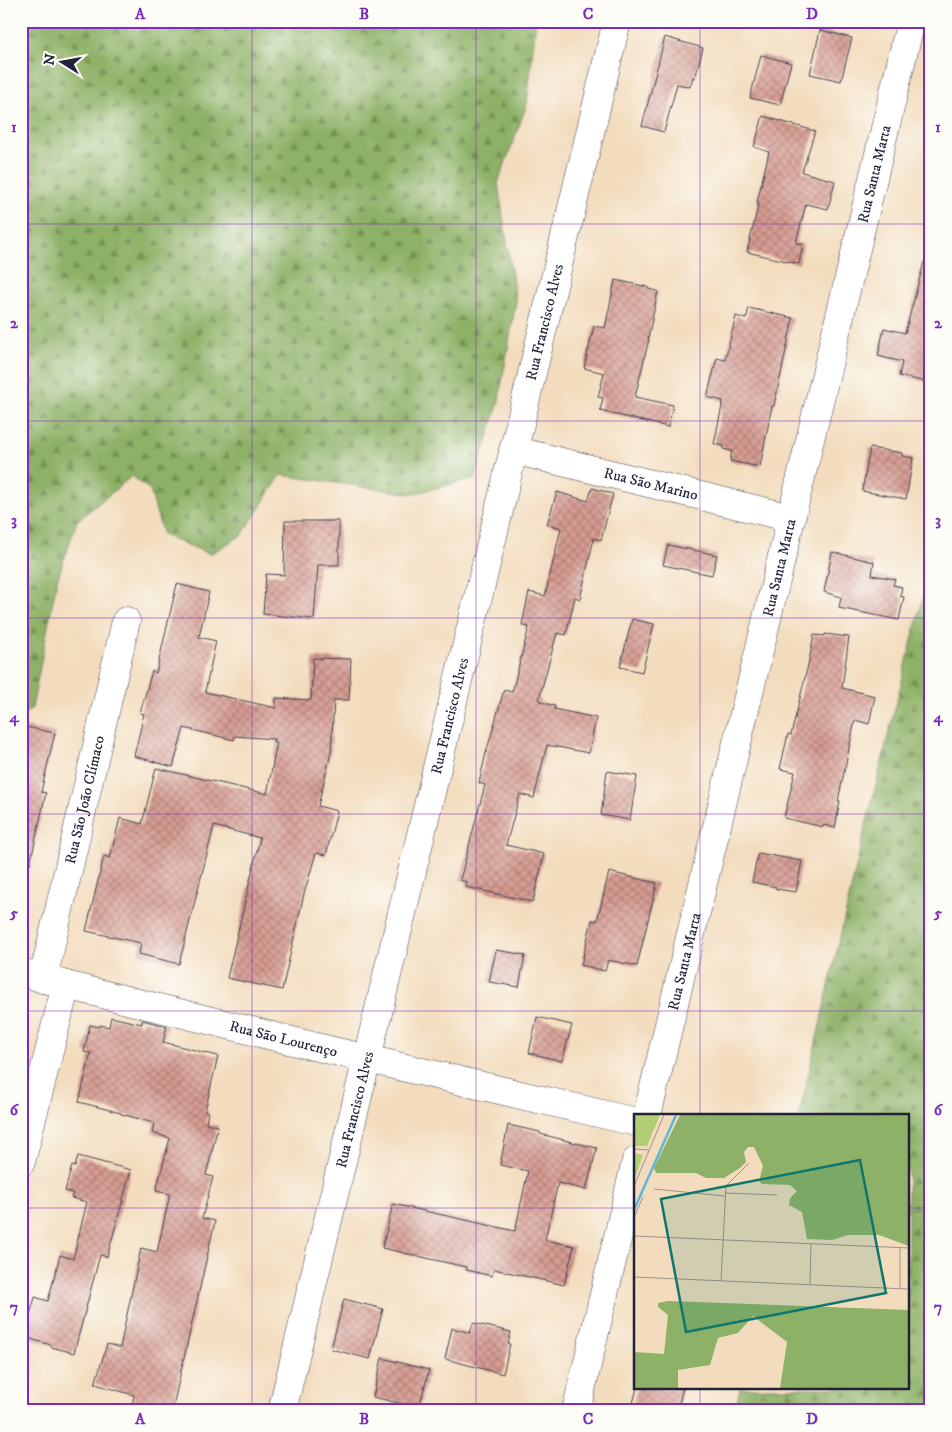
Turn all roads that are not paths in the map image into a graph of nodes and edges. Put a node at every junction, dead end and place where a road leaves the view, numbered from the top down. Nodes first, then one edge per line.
1 (616, 21) edge
2 (911, 21) edge
3 (513, 450) junction
4 (791, 518) junction
5 (126, 621) dead end
6 (44, 979) edge
7 (366, 1058) junction
8 (647, 1114) edge
9 (634, 1122) edge
10 (21, 1162) edge
11 (634, 1169) edge
12 (282, 1411) edge
13 (576, 1411) edge

1 - 3 street, Rua Francisco Alves
2 - 4 street, Rua Santa Marta
3 - 4 street, Rua São Marino
3 - 7 street, Rua Francisco Alves
4 - 8 street, Rua Santa Marta
5 - 6 street, Rua São João Clímaco
6 - 7 street, Rua São Lourenço
6 - 10 street, Rua São João Clímaco
7 - 9 street, Rua São Lourenço
7 - 12 street, Rua Francisco Alves
11 - 13 street

